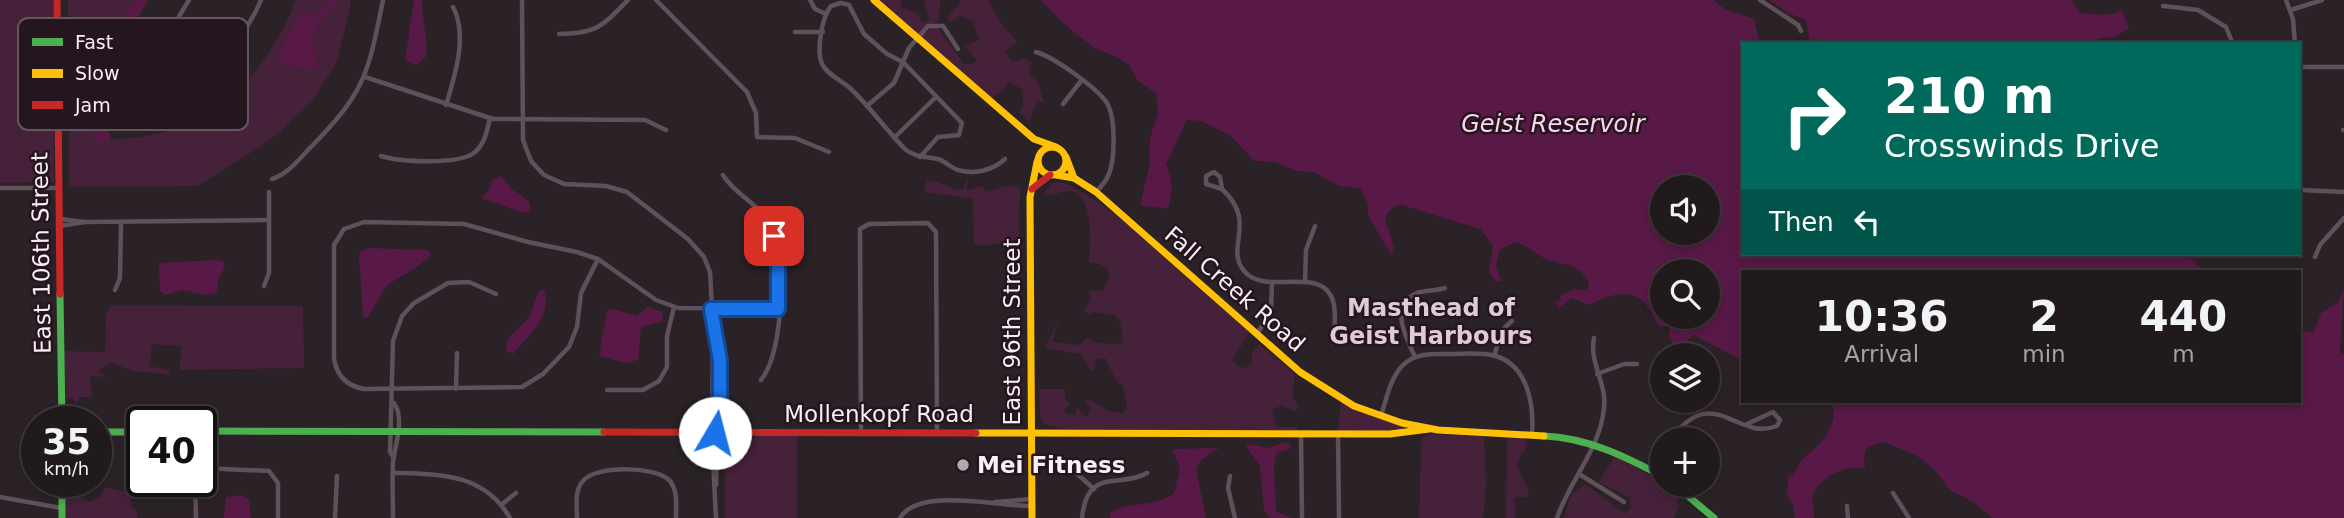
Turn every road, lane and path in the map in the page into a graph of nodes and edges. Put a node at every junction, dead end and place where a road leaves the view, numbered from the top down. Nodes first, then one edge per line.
1 (57, 0) edge
2 (189, 0) edge
3 (261, 0) edge
4 (383, 0) edge
5 (522, 0) edge
6 (628, 0) edge
7 (656, 0) edge
8 (810, 0) edge
9 (874, 0) edge
10 (1760, 0) edge
11 (2286, 0) edge
12 (2322, 0) edge
13 (2163, 6) dead end
14 (453, 7) dead end
15 (2291, 10) junction
16 (826, 14) junction
17 (57, 18) edge
18 (180, 18) edge
19 (248, 23) edge
20 (1801, 31) dead end
21 (795, 32) dead end
22 (823, 32) junction
23 (559, 34) dead end
24 (917, 38) junction
25 (2232, 42) edge
26 (2295, 42) edge
27 (958, 49) dead end
28 (1036, 52) dead end
29 (903, 62) junction
30 (2344, 66) edge
31 (2301, 67) edge
32 (365, 77) junction
33 (1081, 80) junction
34 (936, 97) junction
35 (1063, 103) dead end
36 (446, 104) junction
37 (868, 105) junction
38 (490, 118) junction
39 (523, 120) junction
40 (59, 130) edge
41 (666, 130) dead end
42 (894, 138) junction
43 (1034, 139) junction
44 (1056, 147) junction
45 (829, 152) dead end
46 (381, 156) dead end
47 (920, 157) junction
48 (1066, 157) junction
49 (1005, 159) dead end
50 (1038, 159) junction
51 (723, 175) dead end
52 (1053, 175) junction
53 (1074, 178) junction
54 (272, 179) dead end
55 (0, 188) edge
56 (60, 188) junction
57 (1032, 189) junction
58 (1222, 189) dead end
59 (2301, 190) edge
60 (269, 192) dead end
61 (1096, 192) junction
62 (2344, 192) edge
63 (2344, 218) edge
64 (269, 220) junction
65 (60, 222) junction
66 (121, 222) junction
67 (1315, 226) dead end
68 (2315, 257) dead end
69 (598, 260) junction
70 (1272, 282) junction
71 (1305, 282) junction
72 (264, 286) dead end
73 (1445, 288) dead end
74 (115, 290) dead end
75 (496, 294) dead end
76 (674, 307) junction
77 (711, 309) junction
78 (778, 309) junction
79 (1512, 321) dead end
80 (1257, 334) junction
81 (1594, 338) dead end
82 (1334, 343) dead end
83 (457, 354) dead end
84 (1494, 356) junction
85 (1415, 357) junction
86 (1637, 365) dead end
87 (1597, 374) junction
88 (761, 380) dead end
89 (394, 389) junction
90 (456, 389) junction
91 (607, 390) dead end
92 (62, 406) edge
93 (1381, 416) junction
94 (1746, 424) junction
95 (1681, 427) edge
96 (1429, 429) junction
97 (394, 431) junction
98 (217, 432) edge
99 (716, 433) junction
100 (861, 433) junction
101 (937, 433) junction
102 (1532, 433) junction
103 (1032, 434) junction
104 (1301, 434) junction
105 (1338, 434) junction
106 (1595, 445) junction
107 (1649, 468) edge
108 (217, 469) edge
109 (1075, 472) dead end
110 (393, 473) junction
111 (1147, 473) dead end
112 (1579, 474) junction
113 (1230, 476) dead end
114 (337, 477) dead end
115 (1094, 489) junction
116 (516, 493) dead end
117 (1893, 493) dead end
118 (0, 497) edge
119 (61, 497) edge
120 (195, 497) edge
121 (1689, 497) edge
122 (1032, 502) junction
123 (1624, 502) dead end
124 (501, 505) junction
125 (1847, 506) dead end
126 (61, 508) junction
127 (62, 518) edge
128 (196, 518) edge
129 (278, 518) edge
130 (335, 518) edge
131 (393, 518) edge
132 (510, 518) edge
133 (577, 518) edge
134 (676, 518) edge
135 (716, 518) edge
136 (900, 518) edge
137 (1032, 518) edge
138 (1082, 518) edge
139 (1235, 518) edge
140 (1302, 518) edge
141 (1339, 518) edge
142 (1557, 518) edge
143 (1714, 518) edge
144 (1848, 518) edge
145 (1909, 518) edge

1 - 17 street, East 106th Street
2 - 18 street
3 - 19 street
4 - 32 street
5 - 39 street
6 - 23 street
7 - 45 street
8 - 16 street
9 - 24 street
10 - 20 street
11 - 15 street
12 - 15 street
13 - 25 street
14 - 36 street
15 - 26 street
16 - 22 street
16 - 29 street
21 - 22 street
22 - 37 street
24 - 27 street
24 - 29 street
24 - 43 street
28 - 33 street
29 - 34 street
29 - 37 street
30 - 31 street
32 - 36 street
32 - 54 street
33 - 35 street
33 - 61 street
34 - 42 street
34 - 47 street
36 - 38 street
37 - 42 street
38 - 39 street
38 - 46 street
39 - 41 street
39 - 77 street
40 - 56 street, East 106th Street
42 - 47 street
43 - 44 street
43 - 50 street
44 - 48 street
44 - 50 street
47 - 49 street
48 - 52 street
48 - 53 street
50 - 52 street
50 - 57 street, East 96th Street
51 - 78 street
52 - 53 street, Fall Creek Road
52 - 57 street
53 - 61 street, Fall Creek Road
55 - 56 street
56 - 65 street, East 106th Street
57 - 103 street, East 96th Street
58 - 70 street
59 - 62 street
60 - 64 street
61 - 80 street, Fall Creek Road
63 - 68 street
64 - 66 street
64 - 72 street
65 - 66 street
65 - 92 street, East 106th Street
66 - 74 street
67 - 71 street
69 - 76 street
69 - 89 street
69 - 90 street
70 - 71 street
70 - 80 street
71 - 82 street
73 - 85 street
75 - 89 street
76 - 77 street
76 - 91 street
77 - 78 street
77 - 99 street
78 - 88 street
79 - 84 street
80 - 93 street, Fall Creek Road
81 - 87 street
83 - 90 street
84 - 85 street
84 - 102 street
85 - 93 street
86 - 87 street
87 - 106 street
89 - 90 street
89 - 97 street
93 - 96 street, Fall Creek Road
94 - 94 street
94 - 95 street
96 - 102 street, Fall Creek Road
96 - 105 street, Mollenkopf Road
97 - 98 street, Mollenkopf Road
97 - 99 street, Mollenkopf Road
97 - 110 street
99 - 100 street, Mollenkopf Road
99 - 135 street
100 - 101 street, Mollenkopf Road
100 - 101 street
101 - 103 street, Mollenkopf Road
102 - 106 street, Fall Creek Road
103 - 104 street, Mollenkopf Road
103 - 122 street, East 96th Street
104 - 105 street, Mollenkopf Road
104 - 140 street
105 - 141 street
106 - 107 street, Fall Creek Road
106 - 112 street
108 - 129 street
109 - 115 street
110 - 124 street
110 - 131 street
111 - 115 street
112 - 123 street
112 - 142 street
113 - 139 street
114 - 130 street
115 - 138 street
116 - 124 street
117 - 145 street
118 - 126 street
119 - 126 street
120 - 128 street
121 - 143 street
122 - 136 street
122 - 137 street, East 96th Street
124 - 132 street
125 - 144 street
126 - 127 street
133 - 134 street

